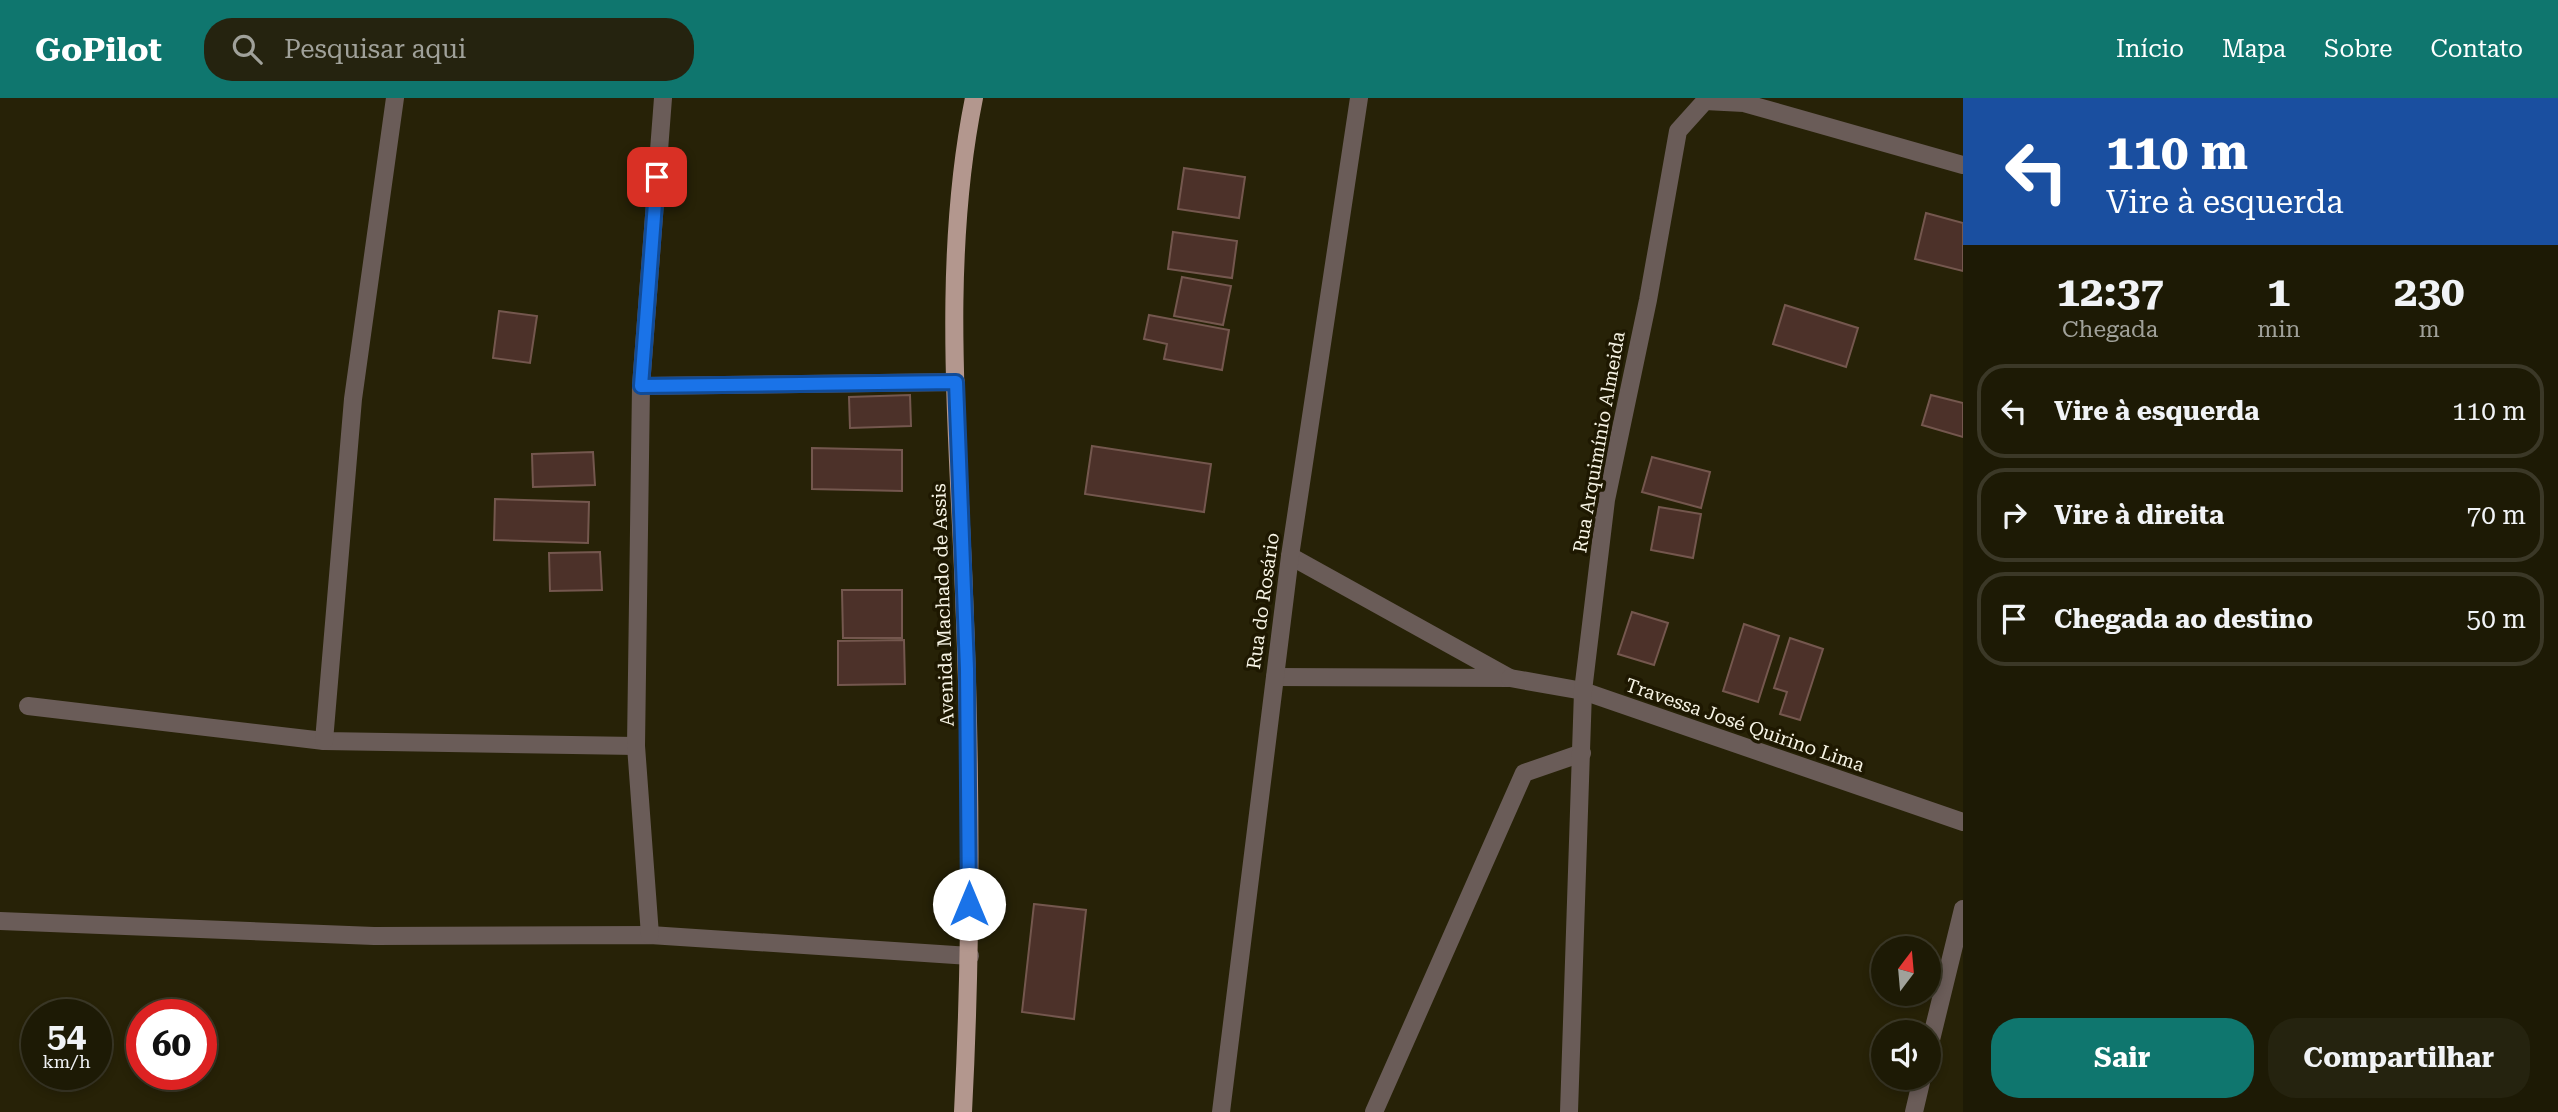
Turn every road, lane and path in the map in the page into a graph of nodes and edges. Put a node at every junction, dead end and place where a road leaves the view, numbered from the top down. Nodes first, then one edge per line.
1 (395, 98) edge
2 (663, 98) edge
3 (974, 98) edge
4 (1359, 98) edge
5 (1963, 165) edge
6 (956, 382) junction
7 (641, 386) junction
8 (1290, 556) junction
9 (1275, 677) junction
10 (1510, 678) junction
11 (1583, 691) junction
12 (28, 706) dead end
13 (324, 741) junction
14 (636, 746) junction
15 (1582, 753) junction
16 (1963, 822) edge
17 (1963, 909) edge
18 (0, 921) edge
19 (650, 935) junction
20 (970, 957) junction
21 (1936, 1020) edge
22 (1919, 1090) edge
23 (963, 1112) edge
24 (1222, 1112) edge
25 (1374, 1112) edge
26 (1569, 1112) edge
27 (1914, 1112) edge

1 - 13 street
2 - 7 street
3 - 6 main road, Avenida Machado de Assis
4 - 8 street, Rua do Rosário
5 - 11 street, Rua Arquimínio Almeida
6 - 7 street
6 - 20 main road, Avenida Machado de Assis
7 - 14 street
8 - 9 street, Rua do Rosário
8 - 10 street
9 - 10 street
9 - 24 street, Rua do Rosário
10 - 11 street, Travessa José Quirino Lima
11 - 15 street, Rua Arquimínio Almeida
11 - 16 street, Travessa José Quirino Lima
12 - 13 street
13 - 14 street
14 - 19 street
15 - 25 street
15 - 26 street, Rua Arquimínio Almeida
17 - 21 street
18 - 19 street
19 - 20 street
20 - 23 main road, Avenida Machado de Assis
22 - 27 street

